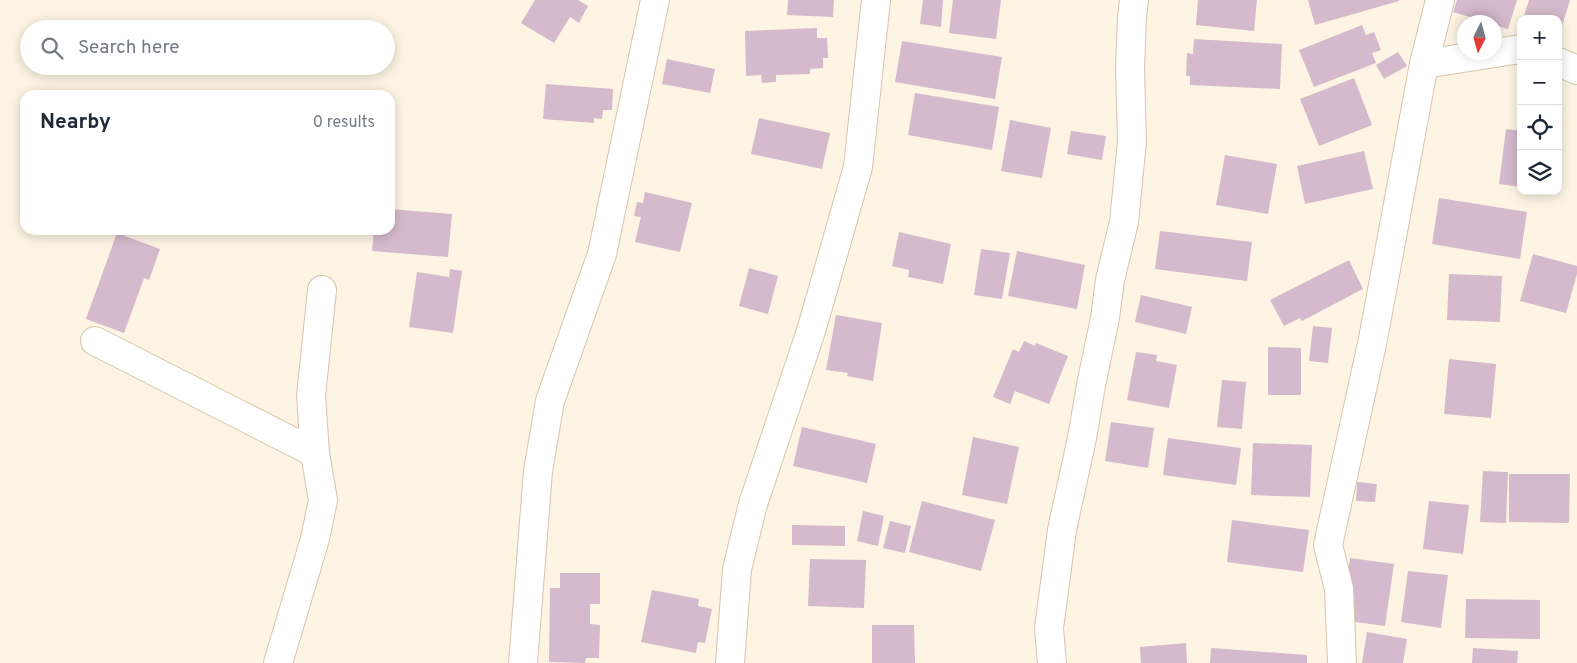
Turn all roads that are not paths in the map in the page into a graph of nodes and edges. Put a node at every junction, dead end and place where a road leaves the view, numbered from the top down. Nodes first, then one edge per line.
1 (655, 0) edge
2 (876, 0) edge
3 (1134, 0) edge
4 (1440, 0) edge
5 (1517, 50) edge
6 (1424, 64) junction
7 (1562, 64) edge
8 (1577, 70) edge
9 (322, 290) dead end
10 (94, 341) dead end
11 (315, 453) junction
12 (278, 663) edge
13 (523, 663) edge
14 (730, 663) edge
15 (1052, 663) edge
16 (1342, 663) edge

1 - 13 street
2 - 14 street
3 - 15 street
4 - 6 street
5 - 6 street
6 - 16 street
7 - 8 street
9 - 11 street
10 - 11 street
11 - 12 street

